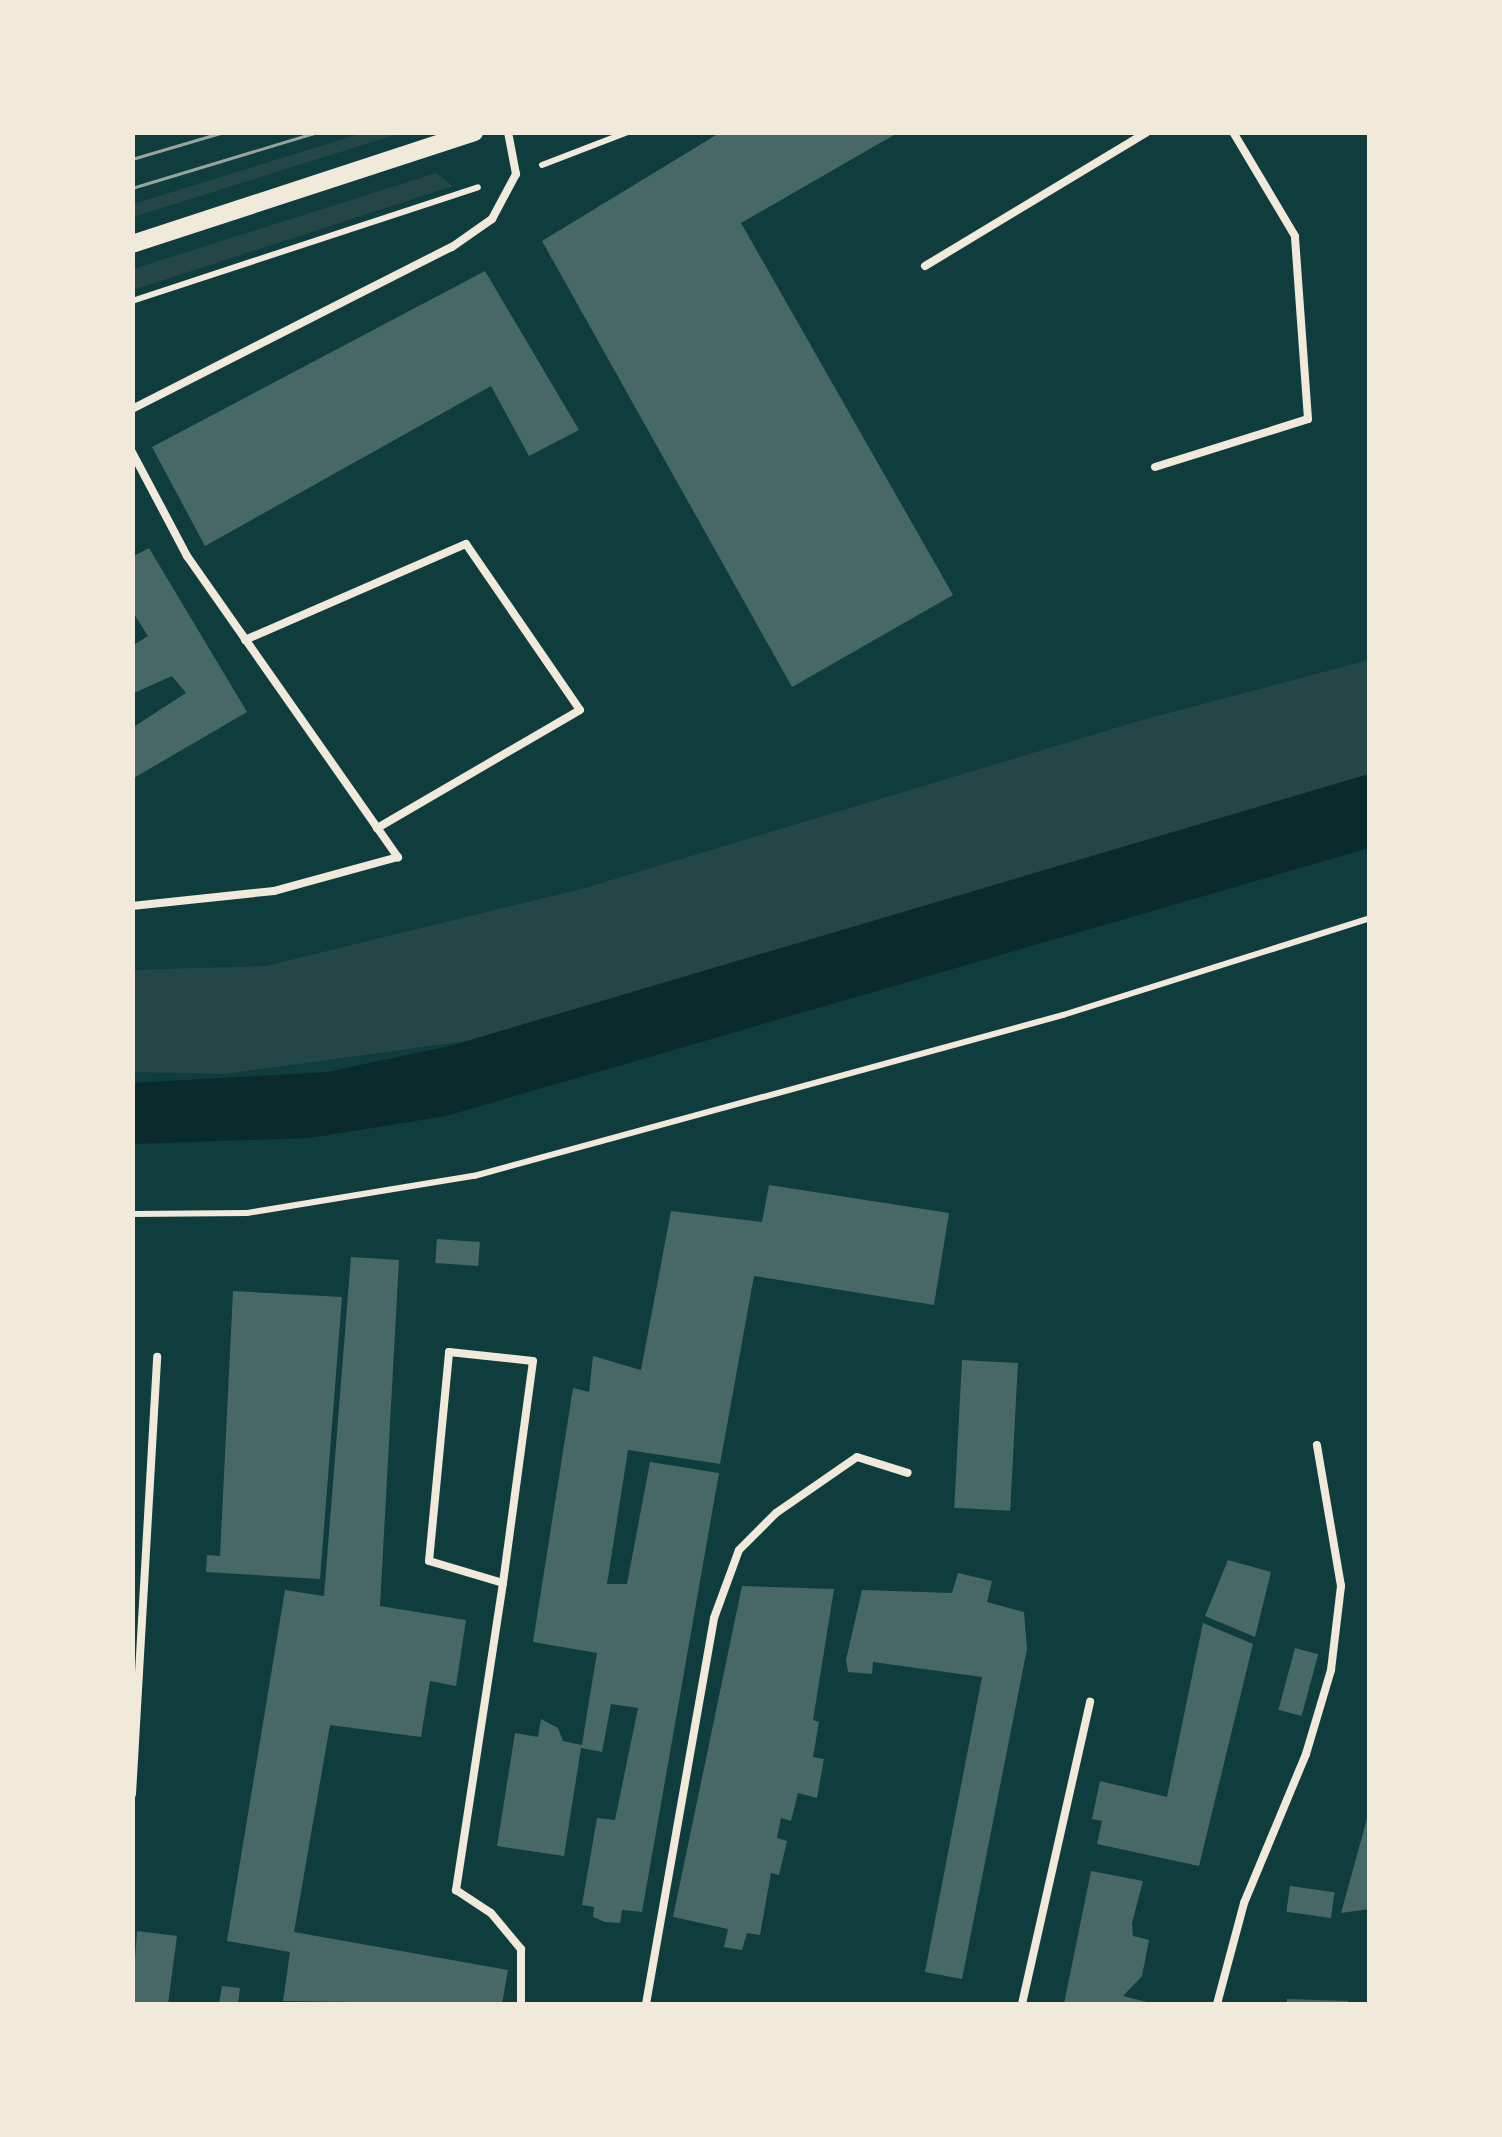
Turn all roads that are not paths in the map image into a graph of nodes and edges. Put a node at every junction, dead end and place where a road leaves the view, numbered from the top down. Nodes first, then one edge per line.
1 (474, 132) edge
2 (508, 132) edge
3 (1147, 132) edge
4 (1233, 132) edge
5 (132, 244) edge
6 (925, 266) dead end
7 (132, 409) edge
8 (132, 452) edge
9 (1155, 467) dead end
10 (245, 640) junction
11 (377, 828) junction
12 (132, 906) edge
13 (157, 1357) dead end
14 (1317, 1445) dead end
15 (908, 1472) dead end
16 (504, 1583) junction
17 (1090, 1702) dead end
18 (132, 1794) edge
19 (522, 2004) edge
20 (646, 2004) edge
21 (1022, 2004) edge
22 (1216, 2004) edge

1 - 5 street
2 - 7 lane
3 - 6 lane
4 - 9 lane
8 - 10 lane
10 - 11 lane
10 - 11 lane
11 - 12 lane
13 - 18 lane
14 - 22 lane
15 - 20 lane
16 - 16 lane
16 - 19 lane
17 - 21 lane

